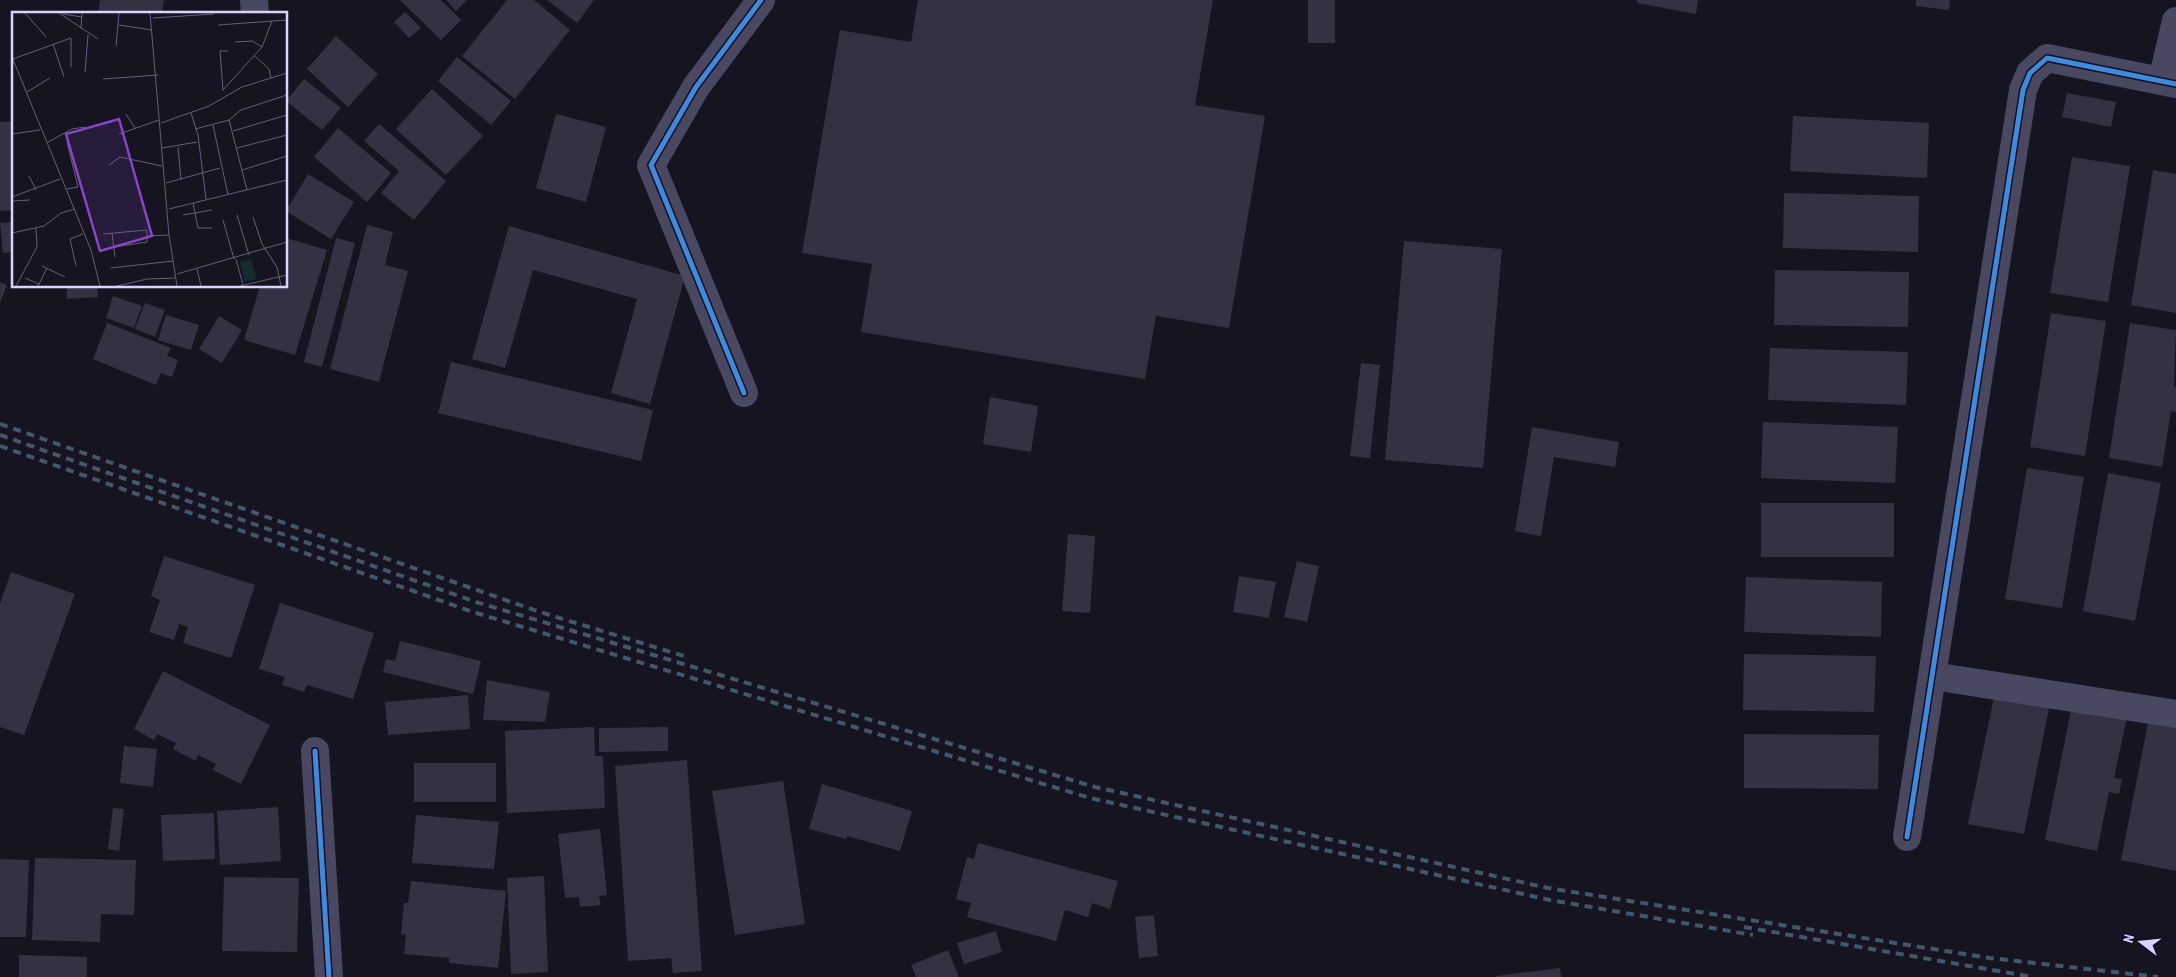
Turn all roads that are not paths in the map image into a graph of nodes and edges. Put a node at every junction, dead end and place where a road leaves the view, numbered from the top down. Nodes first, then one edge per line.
1 (762, 0) edge
2 (2176, 21) edge
3 (2169, 83) edge
4 (744, 393) dead end
5 (1932, 676) junction
6 (2176, 714) edge
7 (315, 751) dead end
8 (1907, 837) dead end
9 (329, 977) edge

1 - 4 street
2 - 3 street
3 - 5 street
5 - 6 street
5 - 8 street
7 - 9 street

